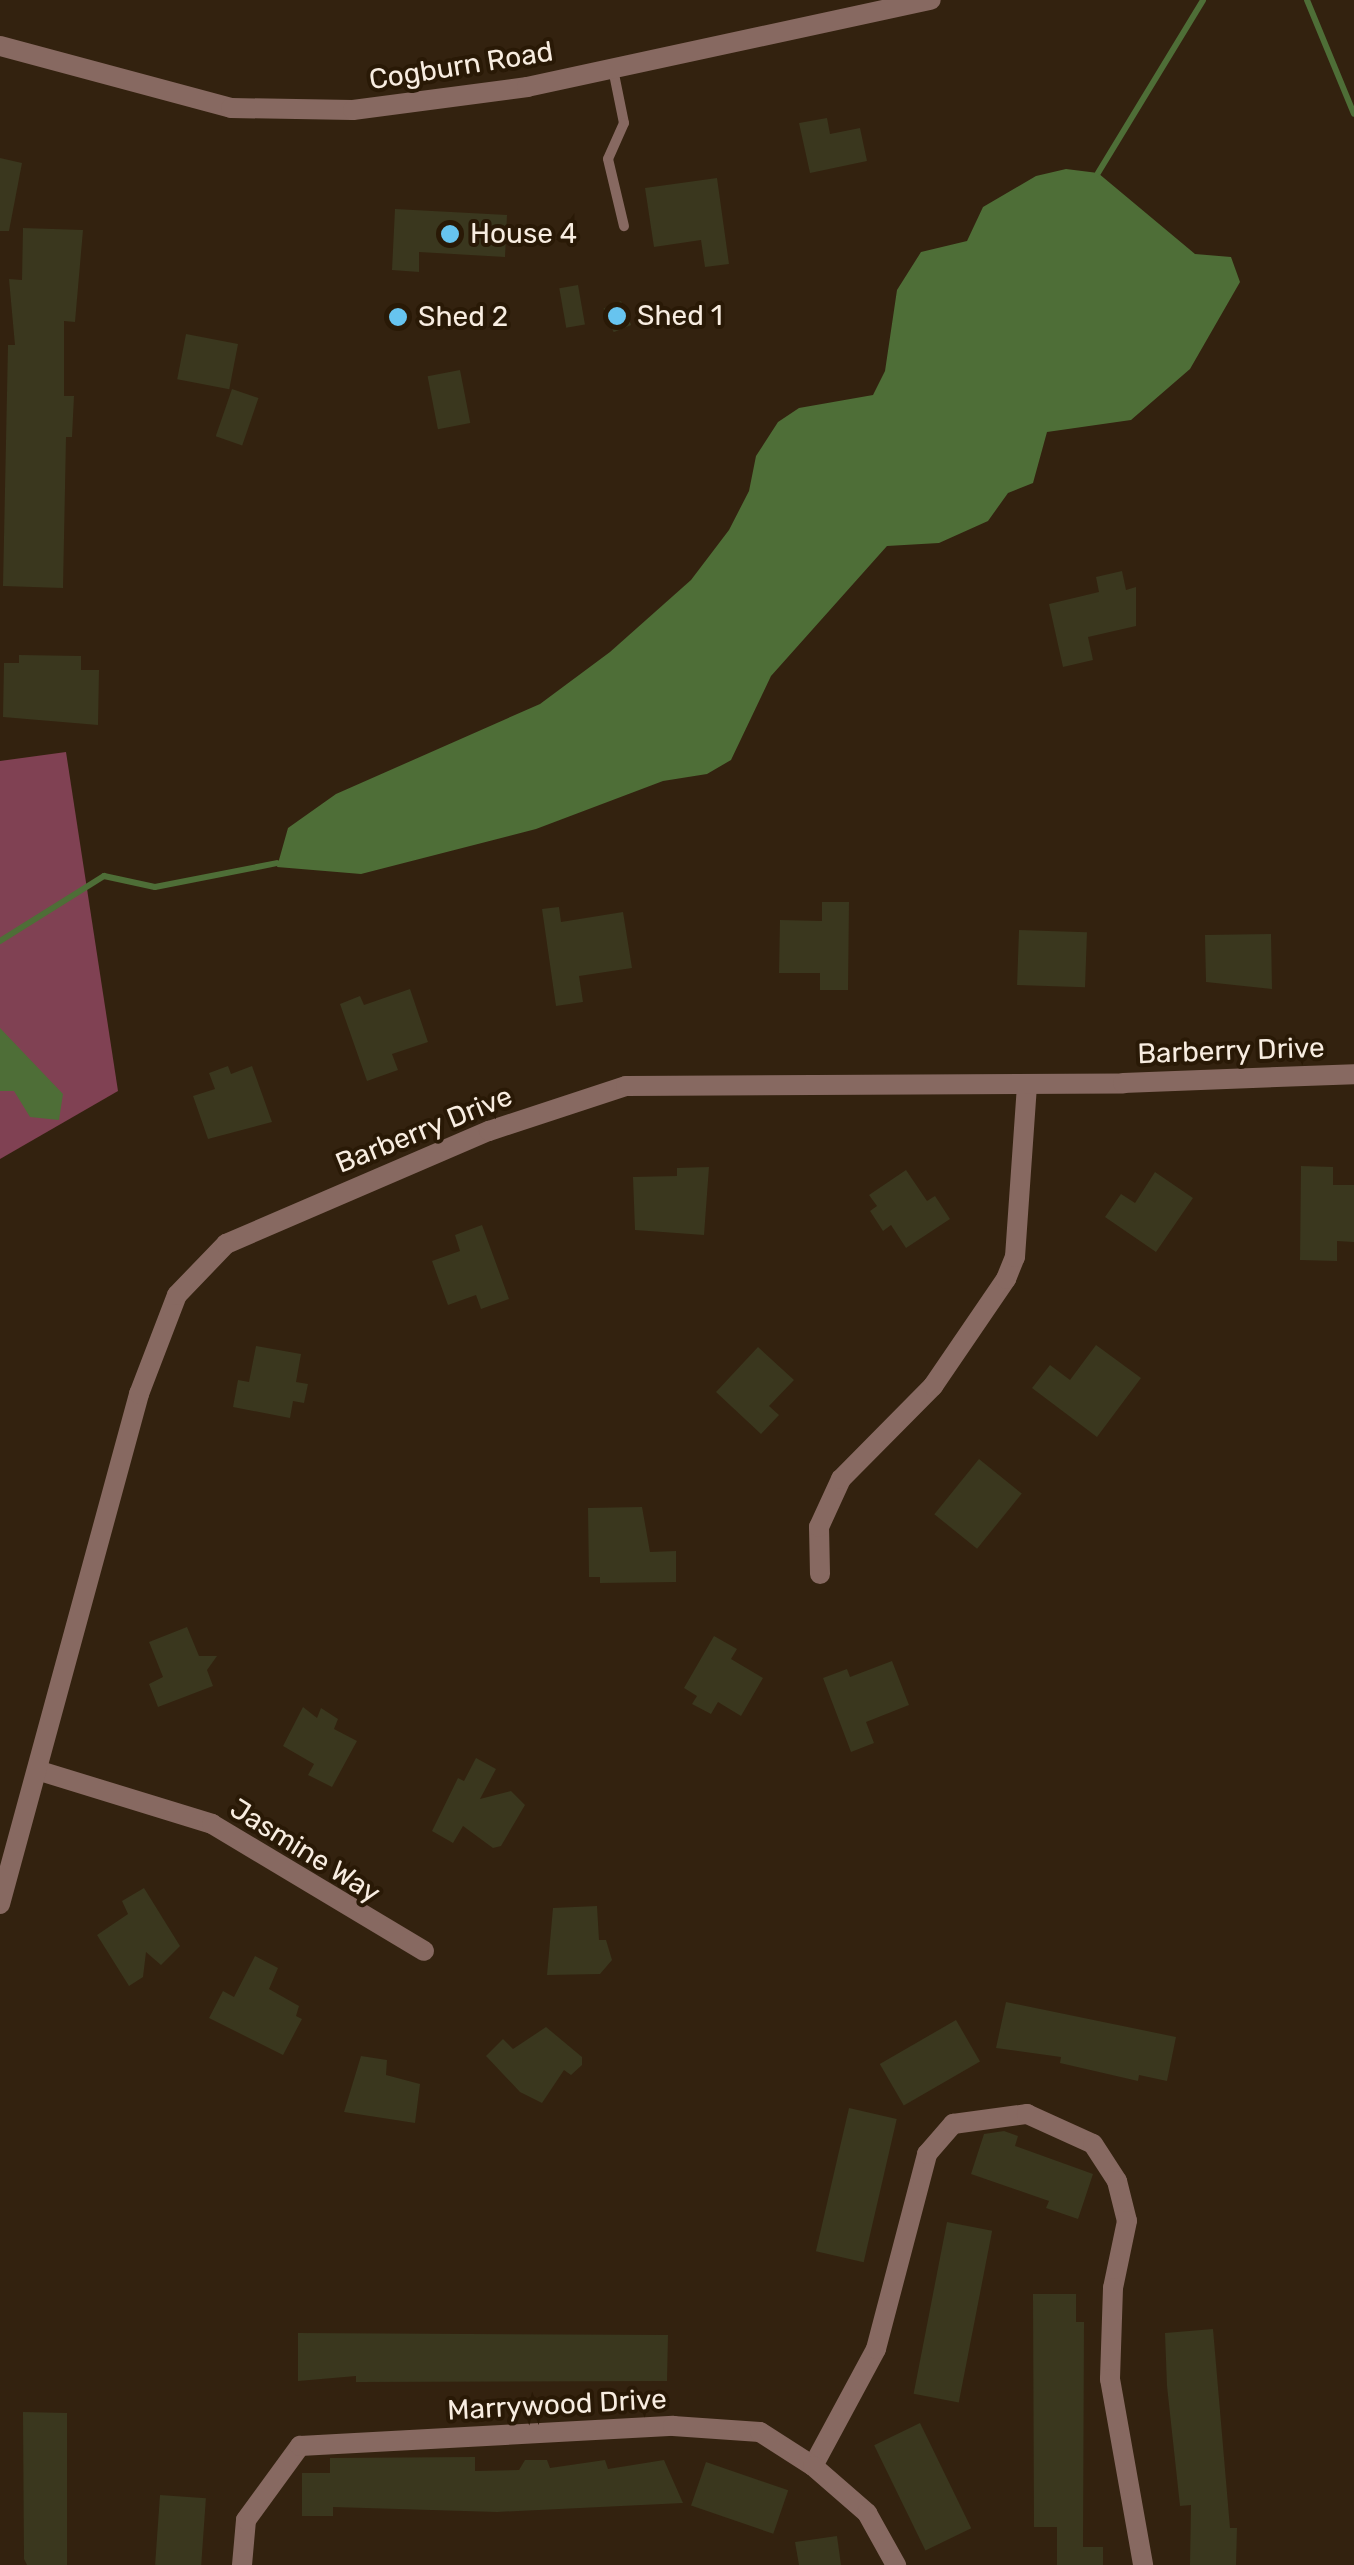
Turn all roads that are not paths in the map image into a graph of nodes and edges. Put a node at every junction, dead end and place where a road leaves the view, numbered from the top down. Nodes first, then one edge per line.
1 (931, 0) edge
2 (881, 5) edge
3 (0, 46) edge
4 (612, 68) junction
5 (624, 226) dead end
6 (1354, 1074) edge
7 (1027, 1084) junction
8 (820, 1574) dead end
9 (40, 1770) junction
10 (0, 1904) edge
11 (424, 1951) dead end
12 (813, 2466) junction
13 (242, 2565) edge
14 (896, 2565) edge
15 (1142, 2565) edge

1 - 2 street, Cogburn Road
2 - 4 street, Cogburn Road
3 - 4 street, Cogburn Road
4 - 5 lane
6 - 7 street, Barberry Drive
7 - 8 street
7 - 9 street, Barberry Drive
9 - 10 street, Barberry Drive
9 - 11 street, Jasmine Way
12 - 13 street, Marrywood Drive
12 - 14 street, Marrywood Drive
12 - 15 street

